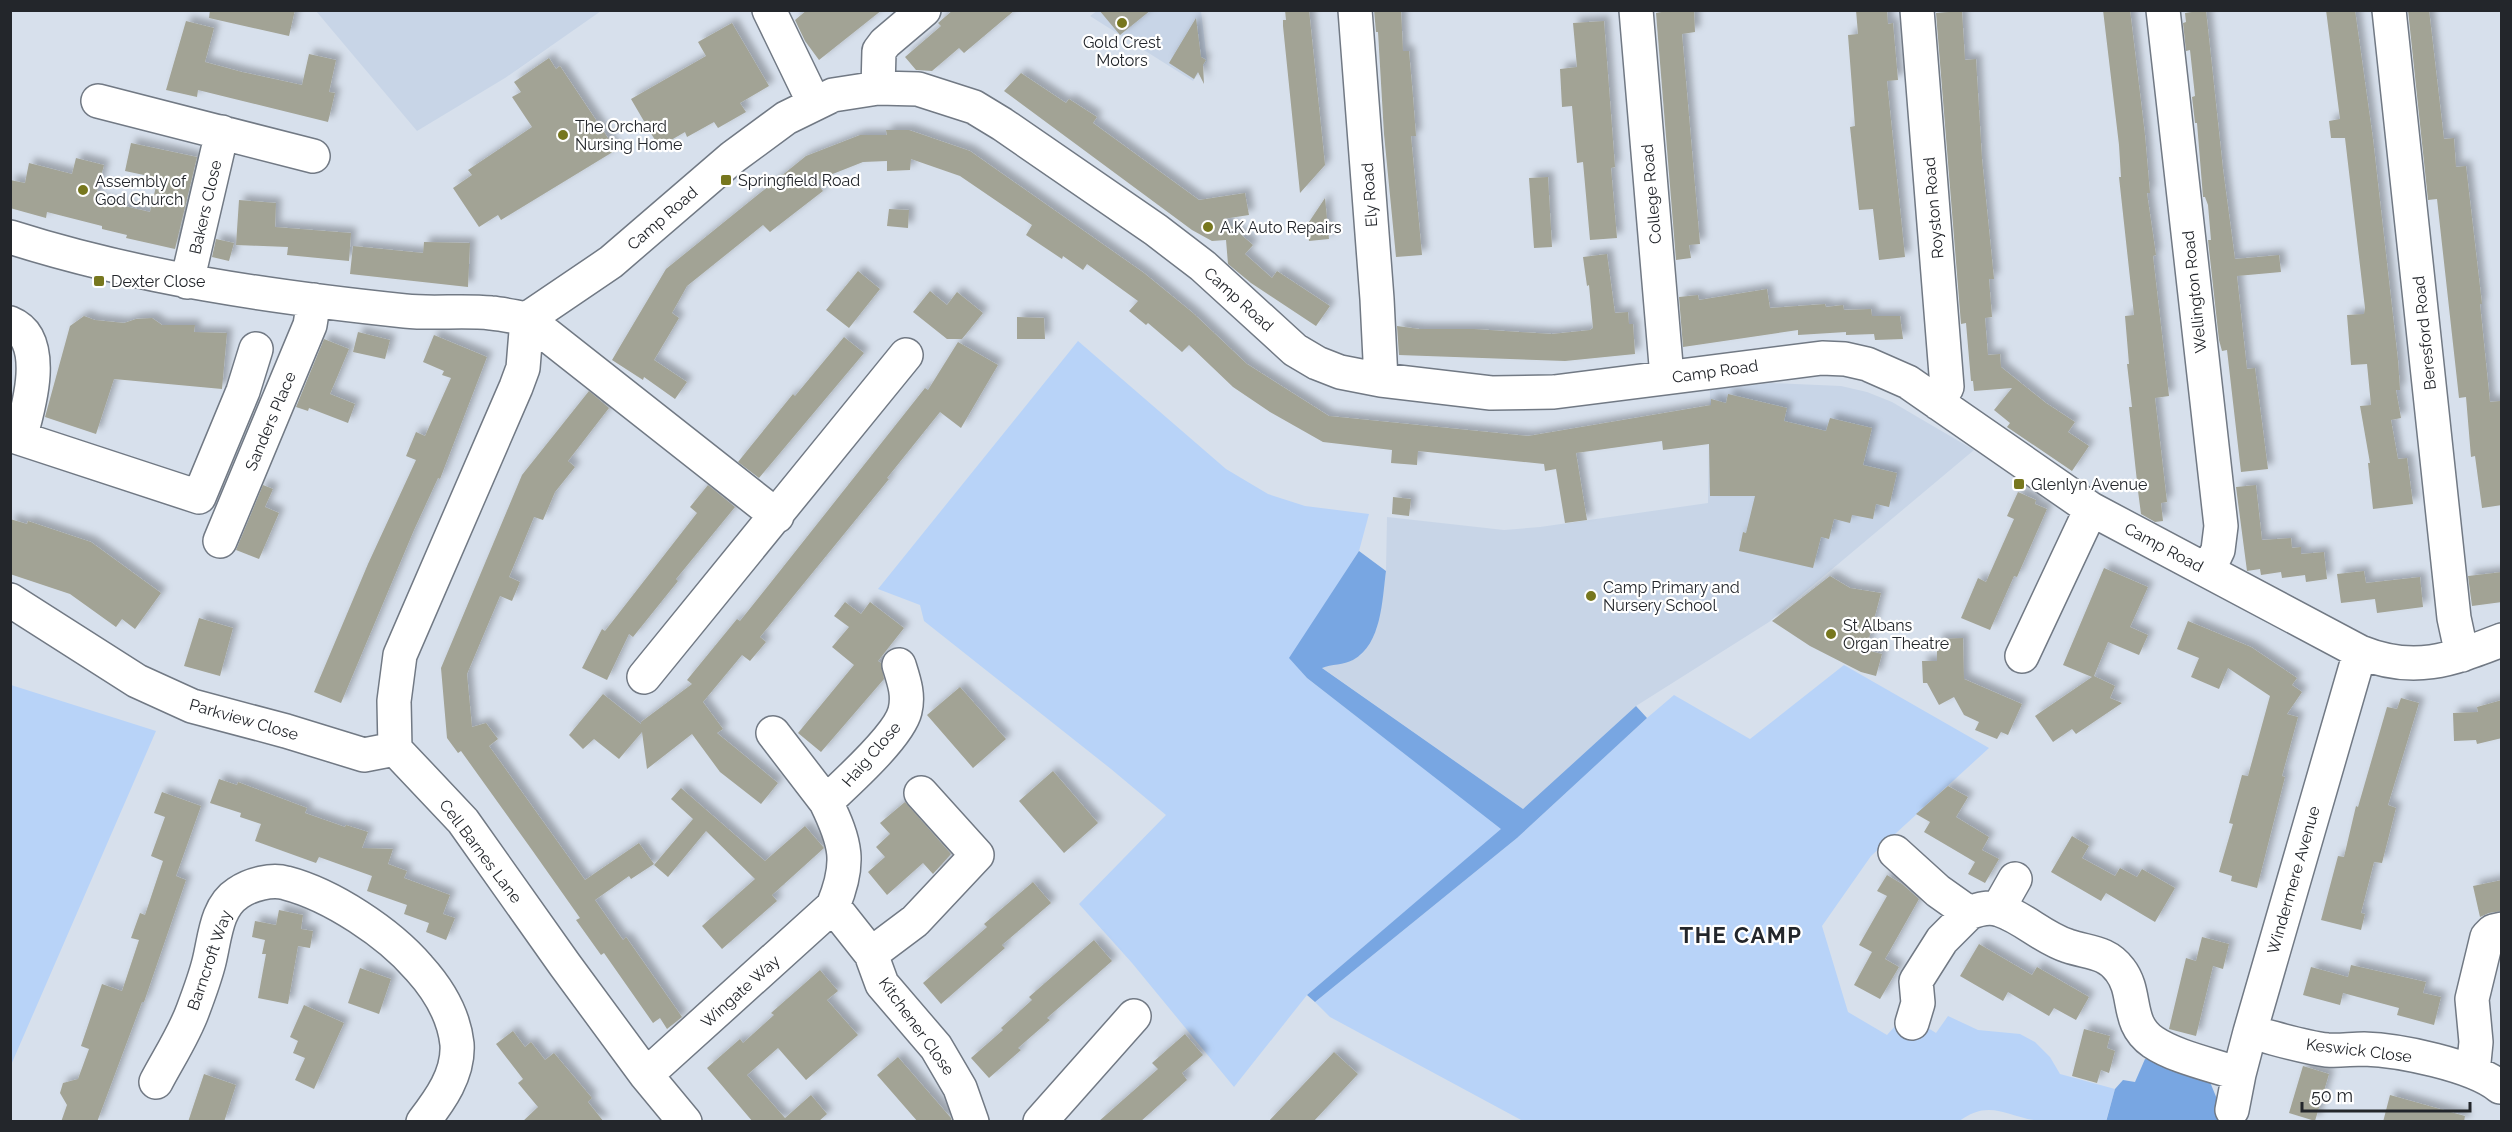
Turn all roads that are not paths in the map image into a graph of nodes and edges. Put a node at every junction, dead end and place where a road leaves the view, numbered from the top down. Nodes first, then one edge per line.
1 (769, 10) edge
2 (924, 10) edge
3 (1355, 10) edge
4 (1636, 10) edge
5 (1917, 10) edge
6 (2163, 10) edge
7 (2389, 10) edge
8 (878, 88) junction
9 (98, 101) dead end
10 (814, 103) junction
11 (222, 132) junction
12 (313, 156) dead end
13 (10, 237) edge
14 (187, 282) junction
15 (314, 300) junction
16 (527, 319) junction
17 (10, 323) edge
18 (256, 349) dead end
19 (906, 355) dead end
20 (1667, 377) junction
21 (1381, 380) junction
22 (1938, 403) junction
23 (15, 436) edge
24 (2091, 509) junction
25 (777, 516) junction
26 (220, 541) dead end
27 (2208, 571) junction
28 (10, 600) edge
29 (2502, 640) edge
30 (2360, 651) junction
31 (2462, 655) junction
32 (2022, 657) dead end
33 (899, 665) dead end
34 (644, 677) dead end
35 (774, 733) dead end
36 (394, 748) junction
37 (921, 793) dead end
38 (826, 802) junction
39 (1895, 852) dead end
40 (2015, 879) dead end
41 (833, 906) junction
42 (1983, 911) junction
43 (2502, 929) edge
44 (870, 954) junction
45 (1134, 1016) dead end
46 (1912, 1023) dead end
47 (2250, 1032) junction
48 (2239, 1074) junction
49 (646, 1075) junction
50 (2487, 1079) edge
51 (156, 1082) dead end
52 (2232, 1110) dead end
53 (423, 1122) edge
54 (685, 1122) edge
55 (972, 1122) edge
56 (1040, 1122) edge

1 - 10 street
2 - 8 street
3 - 21 street, Ely Road
4 - 20 street, College Road
5 - 22 street, Royston Road
6 - 27 street, Wellington Road
7 - 31 street, Beresford Road
8 - 10 street, Camp Road
8 - 21 street, Camp Road
9 - 11 street
10 - 16 street, Camp Road
11 - 12 street
11 - 14 street, Bakers Close
13 - 14 street
14 - 15 street
15 - 16 street
15 - 26 street, Sanders Place
16 - 25 street
16 - 36 street
17 - 23 street
18 - 23 street
19 - 25 street
20 - 21 street, Camp Road
20 - 22 street, Camp Road
22 - 24 street, Camp Road
24 - 27 street, Camp Road
24 - 32 street
25 - 34 street
27 - 30 street, Camp Road
28 - 36 street, Parkview Close
29 - 31 street, Camp Road
30 - 31 street, Camp Road
30 - 47 street, Windermere Avenue
33 - 38 street, Haig Close
35 - 38 street, Haig Close
36 - 49 street, Cell Barnes Lane
37 - 44 street
38 - 41 street, Haig Close
39 - 42 street
40 - 42 street
41 - 44 street, Kitchener Close
41 - 49 street, Wingate Way
42 - 46 street
42 - 48 street
43 - 50 street
44 - 55 street, Kitchener Close
45 - 56 street
47 - 48 street, Windermere Avenue
47 - 50 street, Keswick Close
48 - 52 street, Windermere Avenue
49 - 54 street, Cell Barnes Lane
51 - 53 street, Barncroft Way

